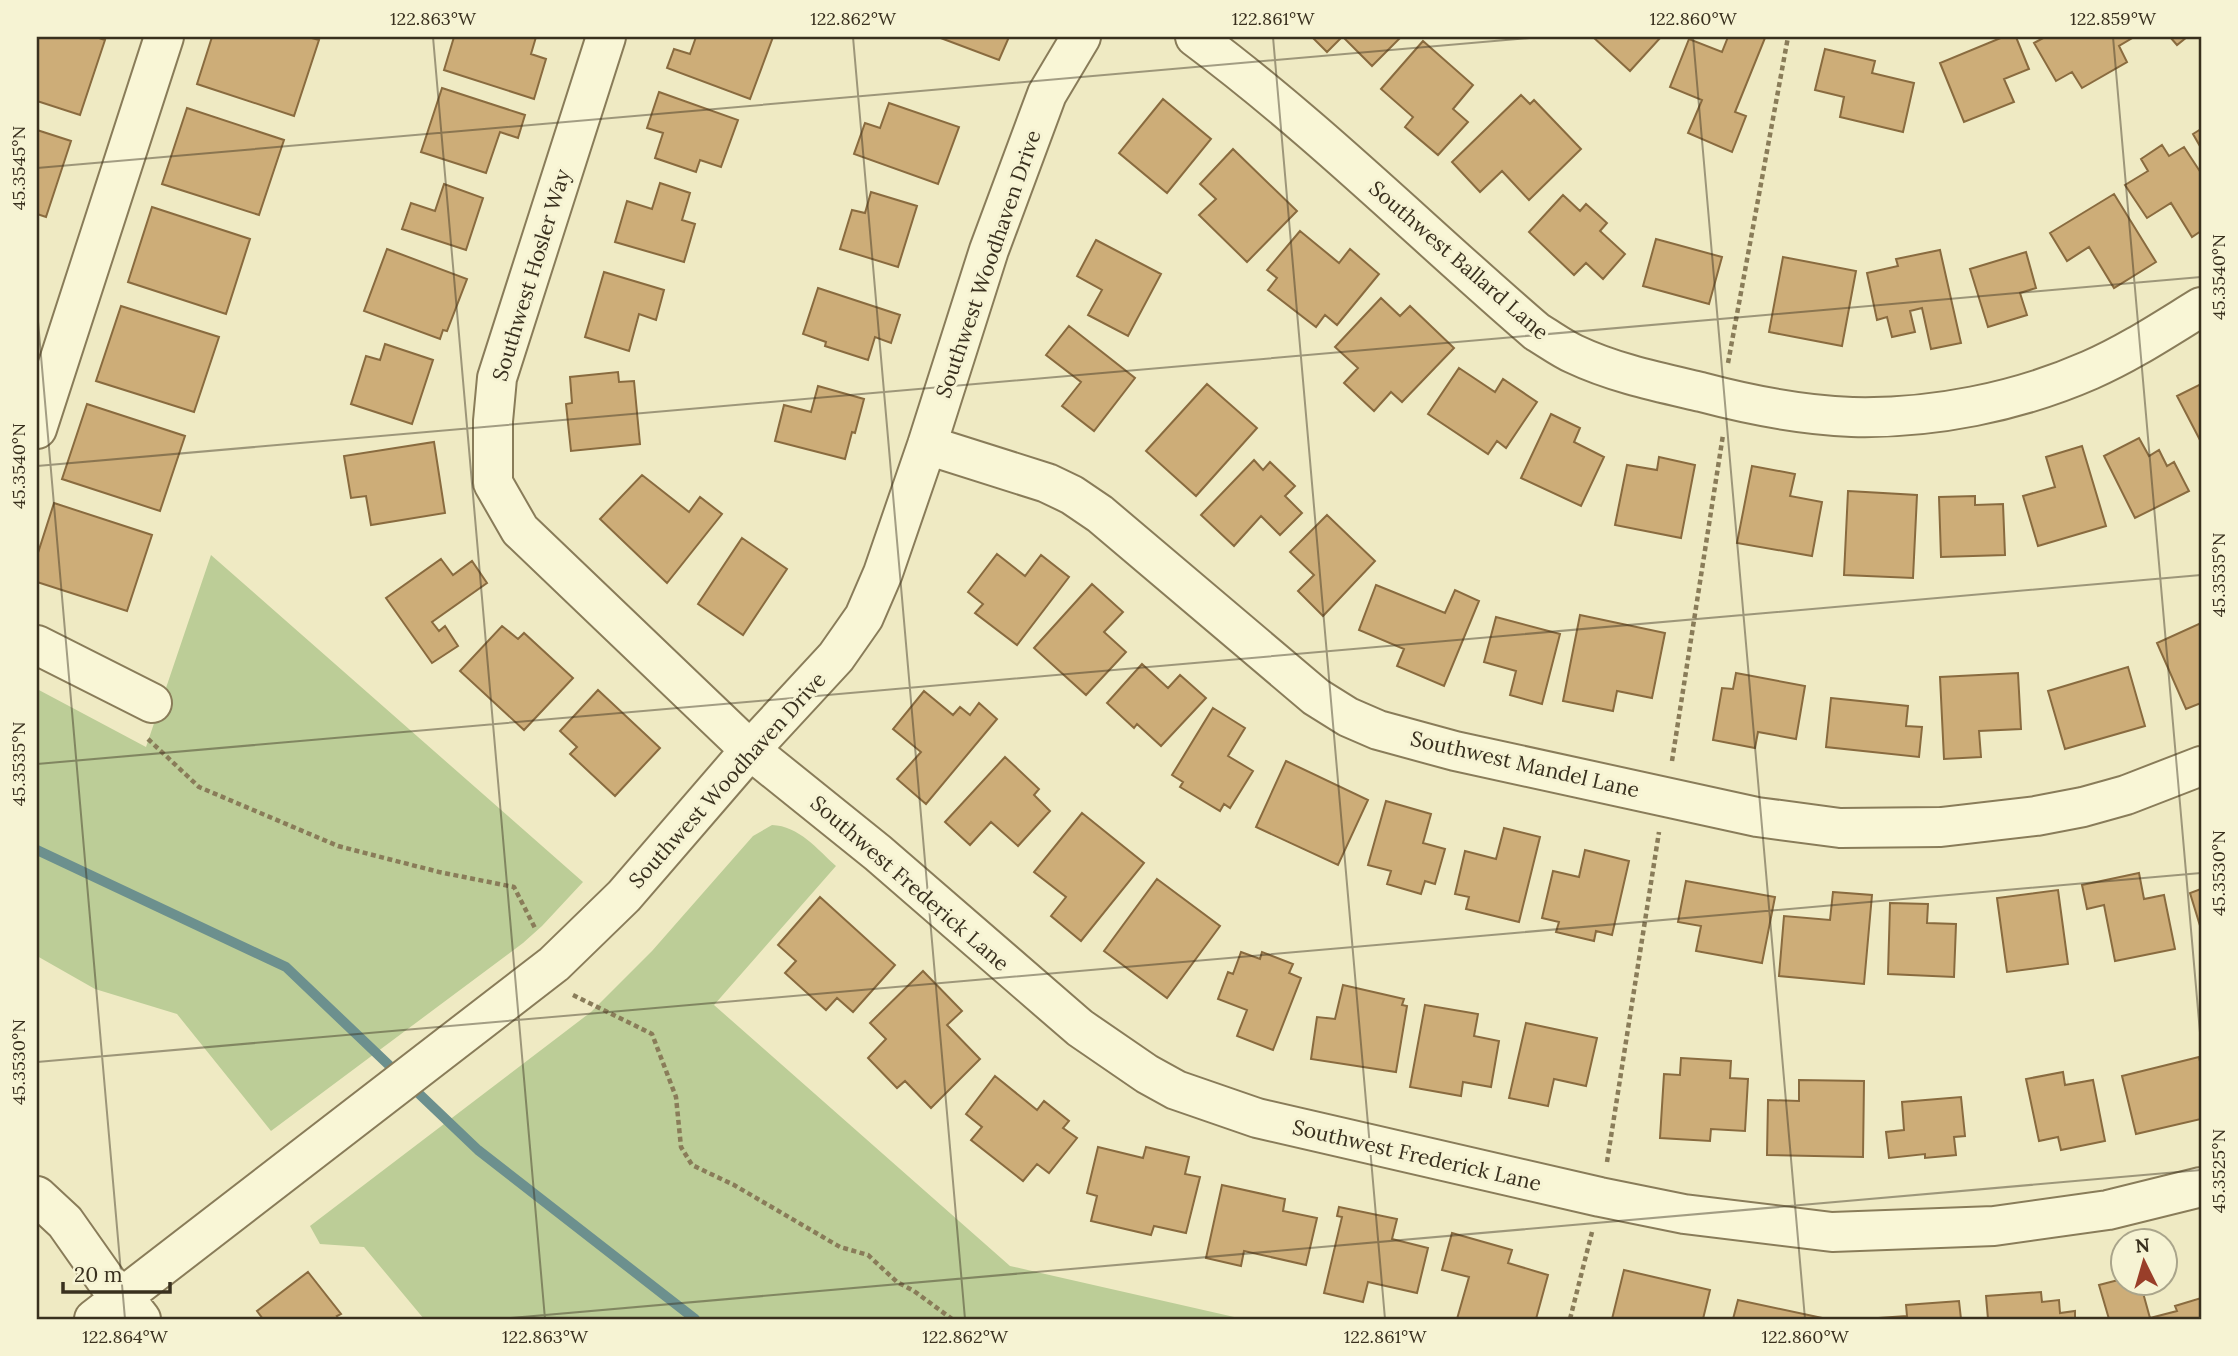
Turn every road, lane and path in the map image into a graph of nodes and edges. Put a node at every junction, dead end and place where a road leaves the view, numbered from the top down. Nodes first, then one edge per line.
1 (164, 37) edge
2 (606, 37) edge
3 (1081, 37) edge
4 (1195, 37) edge
5 (1788, 37) edge
6 (2201, 307) edge
7 (1728, 365) dead end
8 (1724, 428) dead end
9 (37, 429) edge
10 (927, 445) junction
11 (37, 645) edge
12 (147, 718) joint
13 (750, 750) junction
14 (2201, 766) edge
15 (1671, 768) dead end
16 (1660, 825) dead end
17 (533, 925) dead end
18 (574, 997) dead end
19 (1606, 1167) dead end
20 (2201, 1187) edge
21 (37, 1196) edge
22 (1594, 1222) dead end
23 (132, 1308) edge
24 (94, 1319) edge
25 (952, 1319) edge
26 (1570, 1319) edge

1 - 9 street
2 - 13 street, Southwest Hosler Way
3 - 10 street, Southwest Woodhaven Drive
4 - 6 street, Southwest Ballard Lane
5 - 7 path
8 - 15 path
10 - 13 street, Southwest Woodhaven Drive
10 - 14 street, Southwest Mandel Lane
11 - 12 street
12 - 17 path
13 - 20 street, Southwest Frederick Lane
13 - 23 street, Southwest Woodhaven Drive
16 - 19 path
18 - 25 path
21 - 23 street
22 - 26 path
23 - 24 street, Southwest Woodhaven Drive

